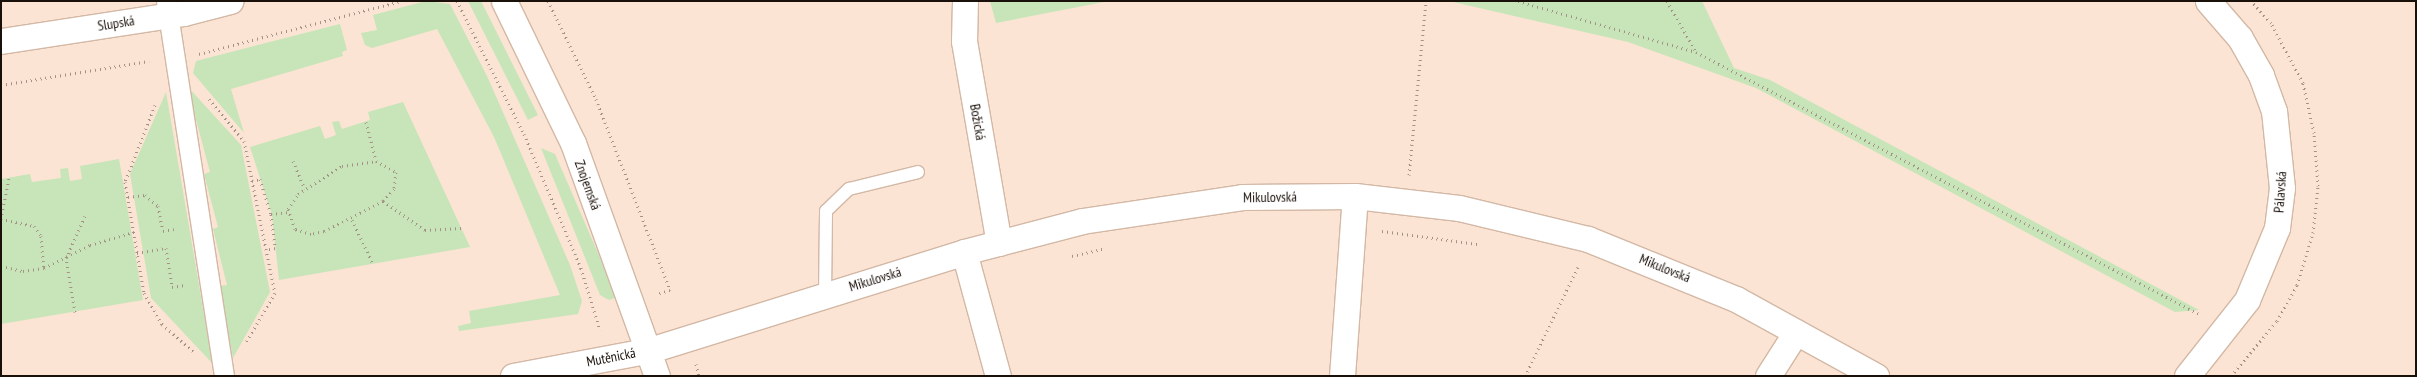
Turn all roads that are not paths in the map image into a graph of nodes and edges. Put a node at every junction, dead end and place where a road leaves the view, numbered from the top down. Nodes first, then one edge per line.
1 (230, 1) edge
2 (504, 1) edge
3 (965, 1) edge
4 (2208, 1) edge
5 (167, 8) edge
6 (1, 41) edge
7 (918, 172) dead end
8 (1355, 196) junction
9 (999, 243) junction
10 (964, 252) junction
11 (825, 295) junction
12 (1796, 332) junction
13 (650, 350) junction
14 (224, 376) edge
15 (513, 376) edge
16 (657, 376) edge
17 (998, 376) edge
18 (1342, 376) edge
19 (1768, 376) edge
20 (1876, 376) edge
21 (2187, 376) edge

1 - 5 street, Slupská
2 - 13 street, Znojemská
3 - 9 street, Božická
4 - 21 street, Pálavská
5 - 6 street, Slupská
5 - 14 street
7 - 11 lane
8 - 9 street, Mikulovská
8 - 12 street, Mikulovská
8 - 18 street
9 - 10 street, Mikulovská
10 - 11 street, Mikulovská
10 - 17 street
11 - 13 street, Mikulovská
12 - 19 street
12 - 20 street, Mikulovská
13 - 15 street, Mutěnická
13 - 16 street, Znojemská

